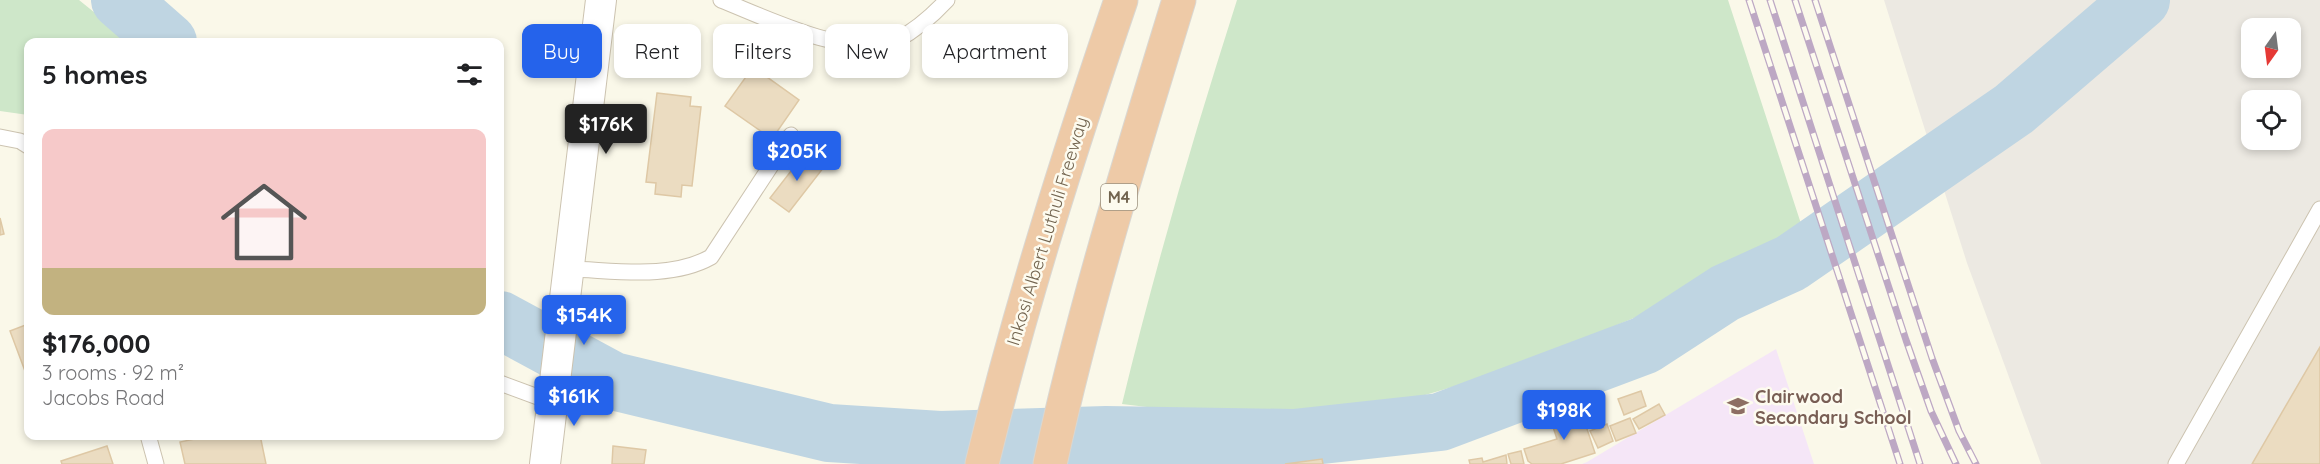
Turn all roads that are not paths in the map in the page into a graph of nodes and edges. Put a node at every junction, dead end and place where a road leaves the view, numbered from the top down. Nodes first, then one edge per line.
1 (602, 0) edge
2 (721, 0) edge
3 (947, 0) edge
4 (1121, 0) edge
5 (1179, 0) edge
6 (791, 135) dead end
7 (0, 137) edge
8 (24, 144) edge
9 (2320, 208) edge
10 (569, 269) junction
11 (504, 384) edge
12 (555, 393) junction
13 (149, 440) edge
14 (156, 464) edge
15 (545, 464) edge
16 (982, 464) edge
17 (1050, 464) edge
18 (2176, 464) edge

1 - 10 street
2 - 3 lane
4 - 16 highway, Inkosi Albert Luthuli Freeway
5 - 17 highway, M4
6 - 10 lane
7 - 8 lane
9 - 18 lane
10 - 12 street
11 - 12 lane
12 - 15 street
13 - 14 lane

